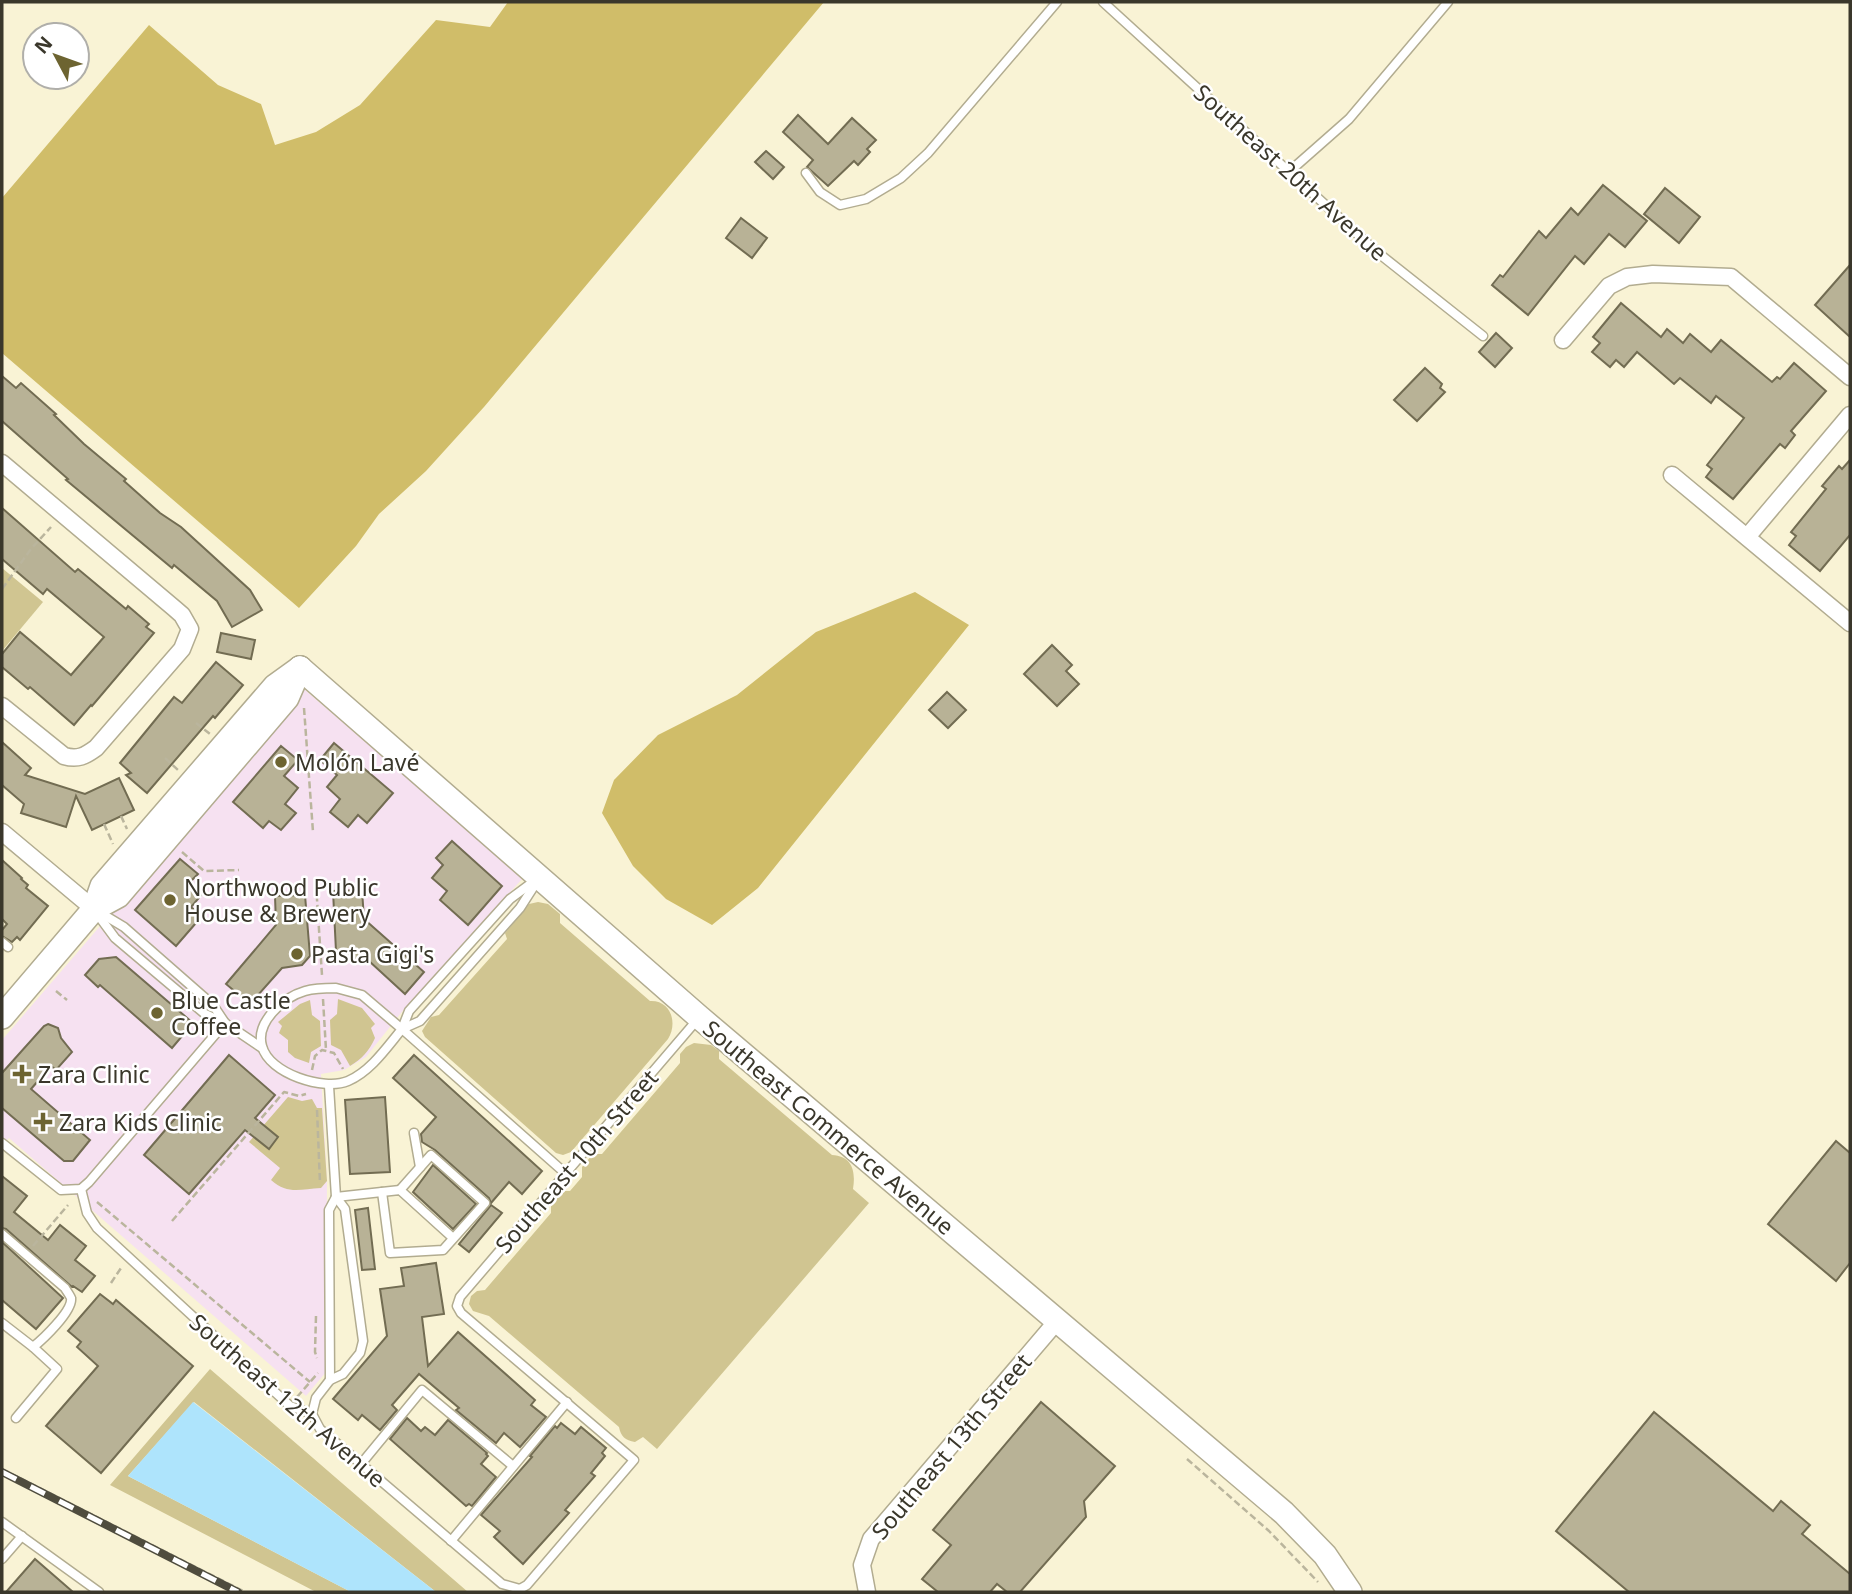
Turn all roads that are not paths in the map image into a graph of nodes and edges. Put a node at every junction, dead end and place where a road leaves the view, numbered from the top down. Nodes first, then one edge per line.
1 (1056, 2) edge
2 (1103, 2) edge
3 (1448, 2) edge
4 (1290, 172) junction
5 (806, 173) dead end
6 (1483, 336) dead end
7 (1563, 340) dead end
8 (1850, 377) edge
9 (1850, 415) edge
10 (2, 463) edge
11 (1672, 475) dead end
12 (1747, 537) junction
13 (1850, 623) edge
14 (2, 706) edge
15 (2, 832) edge
16 (539, 878) junction
17 (94, 909) junction
18 (2, 1017) edge
19 (699, 1017) junction
20 (225, 1023) junction
21 (402, 1029) junction
22 (262, 1048) junction
23 (330, 1086) junction
24 (414, 1133) dead end
25 (2, 1143) edge
26 (420, 1167) junction
27 (565, 1173) junction
28 (81, 1189) junction
29 (400, 1190) junction
30 (382, 1192) junction
31 (336, 1197) junction
32 (2, 1234) edge
33 (453, 1238) junction
34 (1057, 1321) junction
35 (2, 1323) edge
36 (33, 1347) junction
37 (330, 1380) junction
38 (566, 1402) junction
39 (312, 1414) junction
40 (16, 1418) dead end
41 (361, 1464) junction
42 (513, 1466) junction
43 (2, 1522) edge
44 (22, 1536) junction
45 (451, 1541) junction
46 (2, 1559) edge
47 (865, 1586) edge
48 (99, 1592) edge
49 (1350, 1592) edge

1 - 5 lane
2 - 4 lane, Southeast 20th Avenue
3 - 4 lane
4 - 6 lane, Southeast 20th Avenue
7 - 8 street
9 - 12 street
10 - 14 street
11 - 12 street
12 - 13 street
15 - 17 street
16 - 17 street, Southeast Commerce Avenue
16 - 19 street, Southeast Commerce Avenue
16 - 21 lane
16 - 21 lane
17 - 18 street
17 - 20 lane
17 - 20 lane
19 - 27 lane, Southeast 10th Street
19 - 34 street, Southeast Commerce Avenue
20 - 22 lane
20 - 28 lane
21 - 22 lane
21 - 23 lane
21 - 27 lane
22 - 23 lane
23 - 31 lane
24 - 26 lane
25 - 28 lane
26 - 29 lane
26 - 33 lane
27 - 38 lane, Southeast 10th Street
28 - 39 lane, Southeast 12th Avenue
29 - 30 lane
29 - 33 lane
30 - 31 lane
30 - 33 lane
31 - 37 lane
31 - 37 lane
32 - 36 lane
34 - 47 street, Southeast 13th Street
34 - 49 street, Southeast Commerce Avenue
35 - 36 lane
36 - 40 lane
37 - 39 lane
38 - 42 lane
38 - 45 lane, Southeast 12th Avenue
39 - 41 lane, Southeast 12th Avenue
41 - 42 lane
41 - 45 lane, Southeast 12th Avenue
42 - 45 lane
43 - 44 lane
44 - 46 lane
44 - 48 lane

